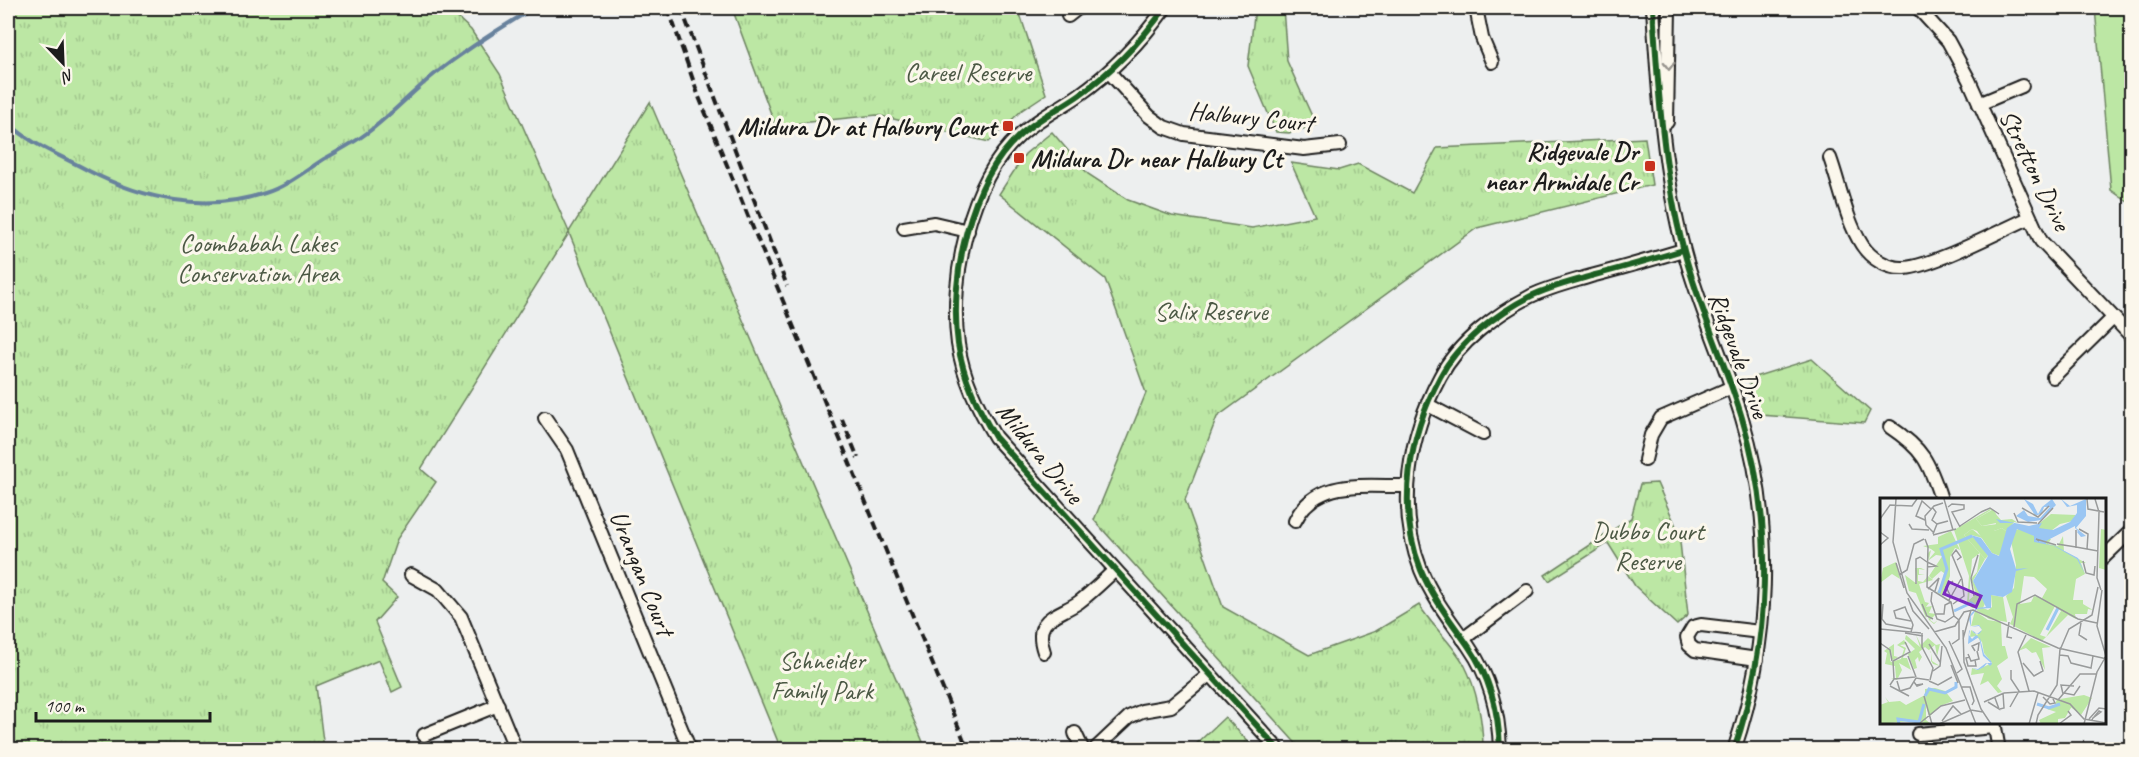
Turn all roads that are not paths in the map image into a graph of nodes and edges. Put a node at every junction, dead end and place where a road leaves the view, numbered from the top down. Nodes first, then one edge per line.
1 (1078, 8) edge
2 (1165, 8) edge
3 (1476, 8) edge
4 (1653, 8) edge
5 (1669, 8) edge
6 (1918, 8) edge
7 (1068, 16) dead end
8 (1492, 62) dead end
9 (1109, 72) junction
10 (2022, 86) dead end
11 (1979, 104) junction
12 (1340, 146) dead end
13 (1666, 150) junction
14 (1830, 158) dead end
15 (2029, 218) junction
16 (904, 228) dead end
17 (968, 231) junction
18 (1683, 250) junction
19 (2113, 318) junction
20 (2132, 337) edge
21 (2053, 377) dead end
22 (1732, 387) junction
23 (1428, 405) junction
24 (545, 418) dead end
25 (1890, 427) dead end
26 (1483, 434) dead end
27 (1646, 460) dead end
28 (1408, 486) junction
29 (1941, 498) edge
30 (1295, 521) dead end
31 (2130, 535) edge
32 (2106, 554) edge
33 (1115, 570) junction
34 (411, 575) dead end
35 (1527, 591) dead end
36 (1761, 632) junction
37 (1463, 639) junction
38 (1044, 652) dead end
39 (1757, 659) junction
40 (1210, 674) junction
41 (498, 705) junction
42 (1994, 725) edge
43 (1075, 733) dead end
44 (1918, 734) dead end
45 (424, 735) dead end
46 (516, 750) edge
47 (690, 750) edge
48 (1083, 750) edge
49 (1094, 750) edge
50 (1279, 750) edge
51 (1500, 750) edge
52 (1734, 750) edge
53 (1999, 750) edge

1 - 7 street
2 - 9 street, Mildura Drive
3 - 8 street
4 - 13 street, Ridgevale Drive
5 -> 13 street, Ridgevale Drive
6 - 11 street, Stretton Drive
9 - 12 street, Halbury Court
9 - 17 street, Mildura Drive
10 - 11 street
11 - 15 street, Stretton Drive
13 - 18 street, Ridgevale Drive
14 - 15 street
15 - 19 street, Stretton Drive
16 - 17 street
17 - 33 street, Mildura Drive
18 - 22 street, Ridgevale Drive
18 - 23 street
19 - 20 street, Stretton Drive
19 - 21 street
22 - 27 street
22 - 36 street, Ridgevale Drive
23 - 26 street
23 - 28 street
24 - 47 street, Urangan Court
25 - 29 street
28 - 30 street
28 - 37 street
31 - 32 street
33 - 38 street
33 - 40 street, Mildura Drive
34 - 41 street
35 - 37 street
36 - 39 street, Ridgevale Drive
36 - 39 street
37 - 51 street
39 - 52 street, Ridgevale Drive
40 - 49 street
40 - 50 street, Mildura Drive
41 - 45 street
41 - 46 street
42 - 44 street
42 - 53 street
43 - 48 street

